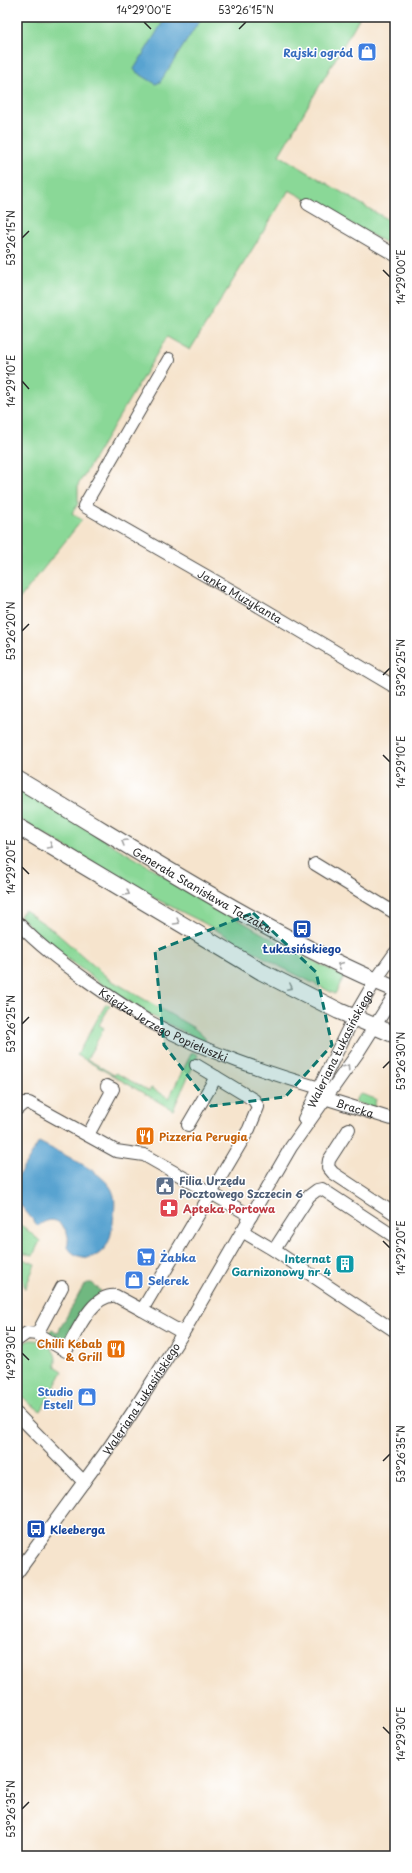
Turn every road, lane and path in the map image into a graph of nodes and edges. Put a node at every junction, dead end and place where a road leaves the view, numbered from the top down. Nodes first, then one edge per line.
1 (308, 204) dead end
2 (395, 255) edge
3 (169, 358) dead end
4 (395, 687) edge
5 (17, 779) edge
6 (17, 826) edge
7 (315, 864) dead end
8 (395, 914) edge
9 (17, 922) edge
10 (395, 953) edge
11 (375, 981) junction
12 (395, 989) edge
13 (395, 994) edge
14 (354, 1017) junction
15 (376, 1026) junction
16 (395, 1035) edge
17 (196, 1065) dead end
18 (216, 1078) junction
19 (107, 1086) dead end
20 (322, 1093) junction
21 (17, 1109) edge
22 (395, 1120) edge
23 (188, 1125) dead end
24 (349, 1129) dead end
25 (88, 1135) junction
26 (210, 1193) junction
27 (395, 1214) edge
28 (251, 1216) junction
29 (242, 1232) junction
30 (395, 1237) edge
31 (274, 1250) junction
32 (62, 1288) dead end
33 (142, 1310) junction
34 (395, 1331) edge
35 (37, 1334) junction
36 (183, 1334) junction
37 (17, 1340) edge
38 (17, 1414) edge
39 (84, 1482) junction
40 (17, 1573) edge

1 - 2 street
3 - 4 street, Janka Muzykanta
11 -> 5 main road, Generała Stanisława Taczaka
6 -> 14 main road
7 - 8 street
9 - 20 street, Księdza Jerzego Popiełuszki
10 - 11 street, Waleriana Łukasińskiego
11 - 12 main road, Generała Stanisława Taczaka
11 - 14 street, Waleriana Łukasińskiego
13 - 15 street, Waleriana Łukasińskiego
14 - 15 main road
14 - 20 street, Waleriana Łukasińskiego
15 - 16 main road
20 -> 15 street, Waleriana Łukasińskiego
17 - 18 street
18 - 23 street
18 - 26 street
19 - 25 street
20 - 22 street, Bracka
20 - 28 street, Waleriana Łukasińskiego
21 - 25 street
24 - 27 street
25 - 26 street
26 - 28 street
26 - 33 street
28 - 29 street, Waleriana Łukasińskiego
29 - 31 street
29 - 36 street, Waleriana Łukasińskiego
30 - 31 street
31 - 34 street
32 - 35 street
33 - 35 street
33 - 36 street
35 - 37 street
36 - 39 street, Waleriana Łukasińskiego
38 - 39 street
39 - 40 street, Waleriana Łukasińskiego

